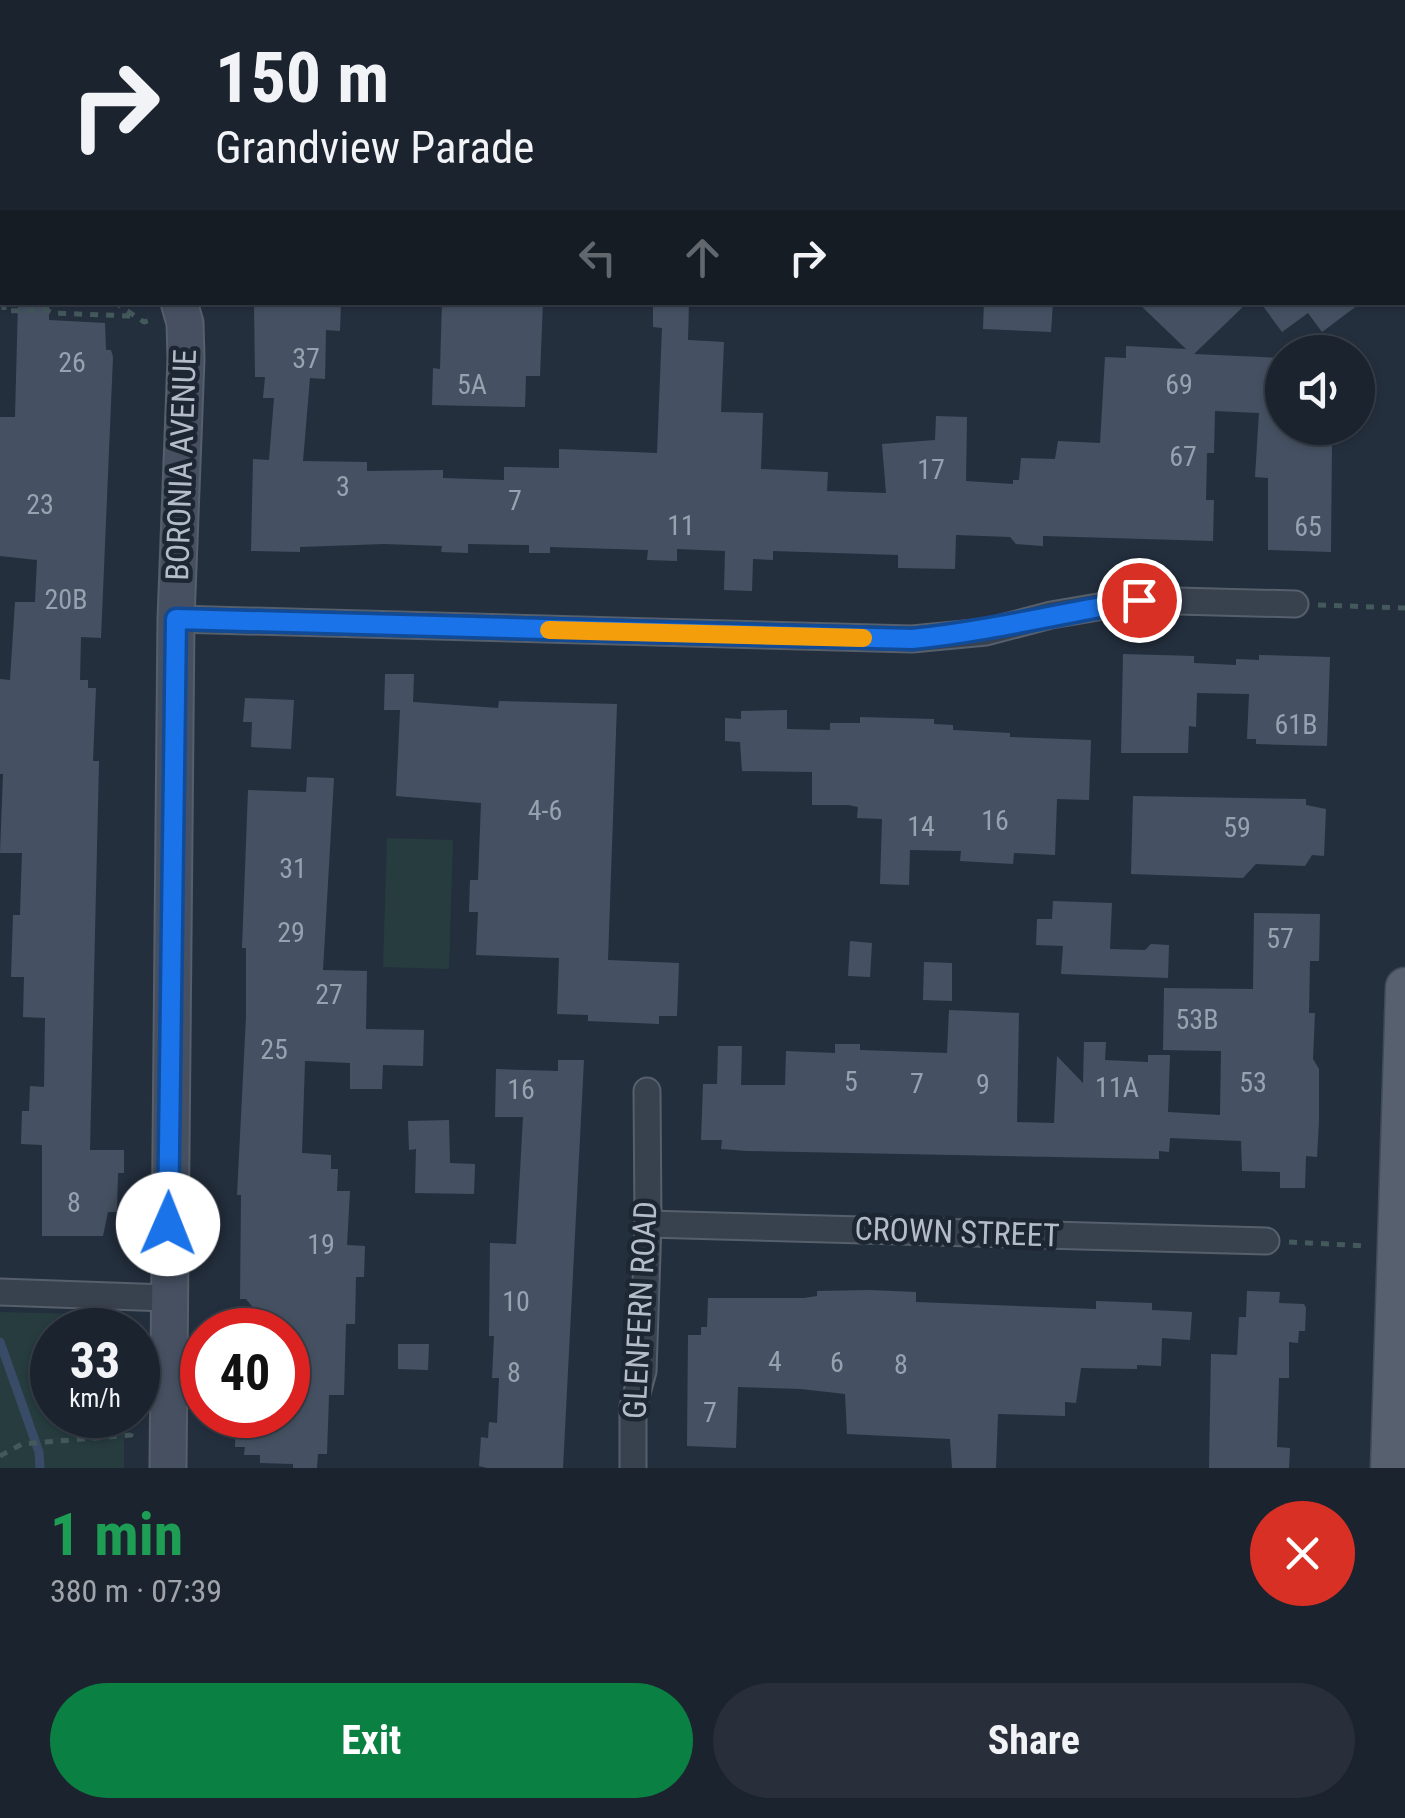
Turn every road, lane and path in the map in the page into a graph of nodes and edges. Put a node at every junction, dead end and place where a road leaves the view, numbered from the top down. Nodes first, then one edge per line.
1 (4, 305) edge
2 (118, 305) edge
3 (180, 308) edge
4 (132, 316) junction
5 (1295, 604) joint
6 (1405, 608) edge
7 (176, 619) junction
8 (1405, 987) edge
9 (647, 1091) dead end
10 (648, 1224) junction
11 (1266, 1242) joint
12 (1396, 1248) junction
13 (0, 1292) edge
14 (167, 1298) junction
15 (90, 1438) edge
16 (0, 1456) edge
17 (168, 1468) edge
18 (633, 1468) edge
19 (1390, 1468) edge

1 - 4 path
2 - 4 path
3 - 4 path
3 - 7 street, BORONIA AVENUE
5 - 6 path
5 - 7 street
7 - 14 street, BORONIA AVENUE
8 - 12 main road
9 - 10 street, GLENFERN ROAD
10 - 11 street, CROWN STREET
10 - 18 street, GLENFERN ROAD
11 - 12 path
12 - 19 main road
13 - 14 street
14 - 17 street, BORONIA AVENUE
15 - 16 path

